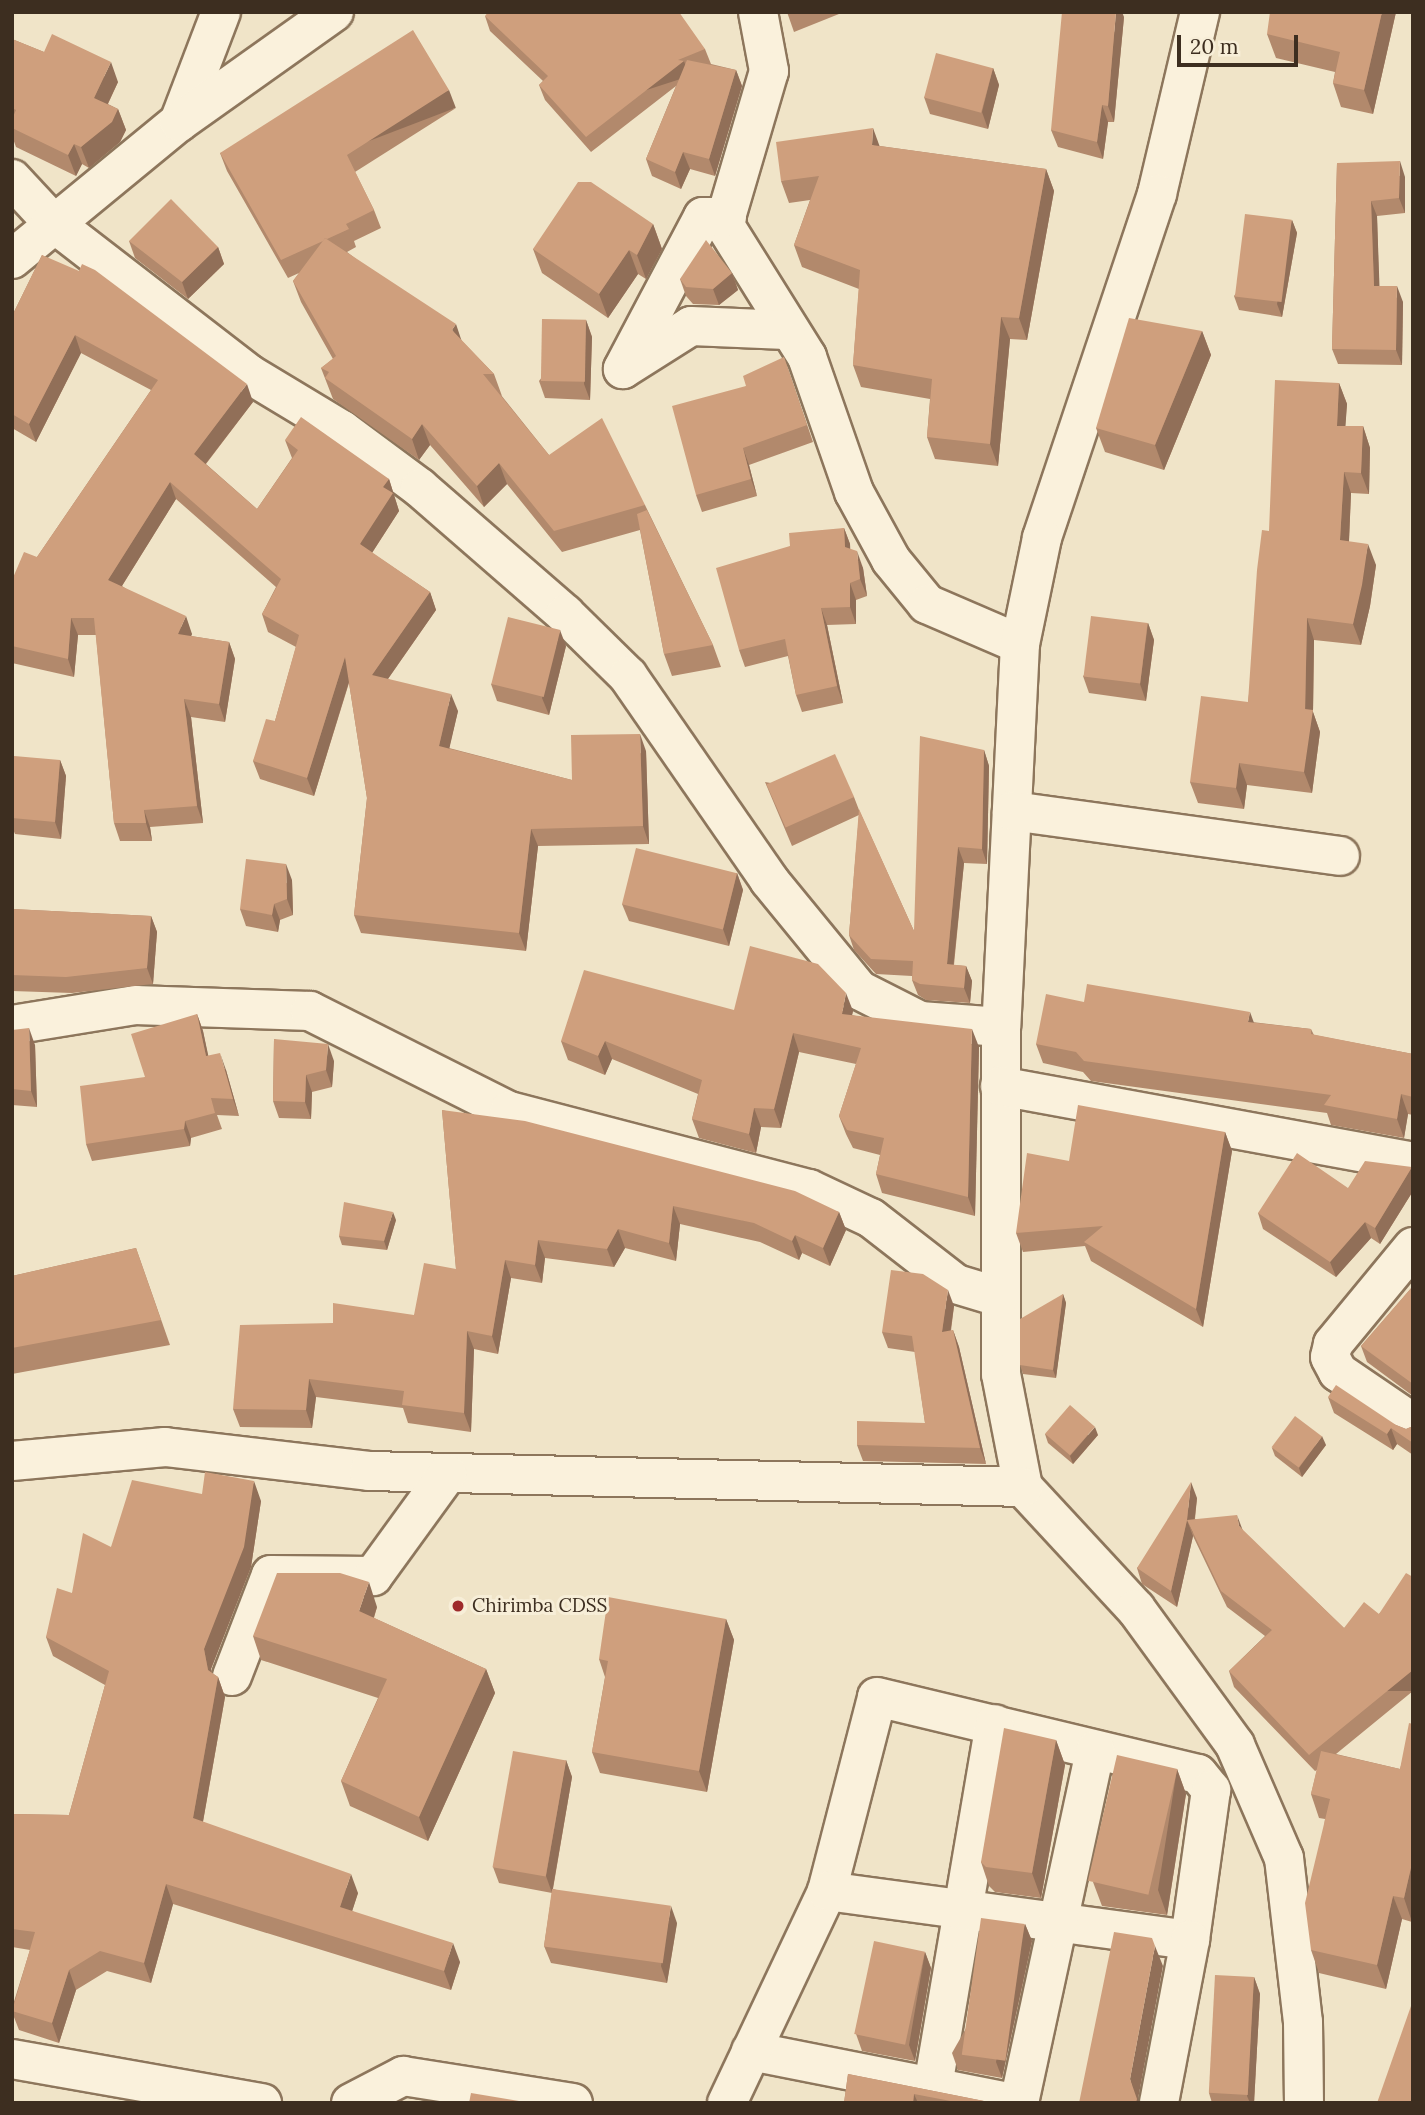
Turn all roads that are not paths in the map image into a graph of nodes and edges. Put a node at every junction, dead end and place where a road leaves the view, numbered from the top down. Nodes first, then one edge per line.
1 (220, 12) edge
2 (334, 12) edge
3 (758, 12) edge
4 (1200, 12) edge
5 (179, 122) junction
6 (12, 179) edge
7 (727, 217) junction
8 (51, 221) junction
9 (12, 258) edge
10 (786, 330) junction
11 (1020, 644) junction
12 (1012, 811) junction
13 (1340, 856) dead end
14 (12, 1025) edge
15 (1001, 1027) junction
16 (1000, 1086) junction
17 (1413, 1161) edge
18 (1413, 1247) edge
19 (999, 1297) junction
20 (1413, 1423) edge
21 (12, 1461) edge
22 (447, 1474) junction
23 (1023, 1487) junction
24 (232, 1676) dead end
25 (995, 1724) junction
26 (1095, 1750) junction
27 (827, 1891) junction
28 (964, 1910) junction
29 (1060, 1923) junction
30 (1190, 1940) junction
31 (751, 2051) junction
32 (12, 2059) edge
33 (933, 2086) junction
34 (262, 2103) edge
35 (351, 2103) edge
36 (573, 2103) edge
37 (727, 2103) edge
38 (1013, 2103) edge
39 (1018, 2103) edge
40 (1159, 2103) edge
41 (1304, 2103) edge

1 - 5 street
2 - 5 street
3 - 7 street
4 - 11 street
5 - 8 street
6 - 8 street
7 - 10 street
7 - 10 street
8 - 9 street
8 - 15 street
10 - 11 street
11 - 12 street
12 - 13 street
12 - 15 street
14 - 19 street
15 - 16 street
16 - 17 street
16 - 19 street
18 - 20 street
19 - 23 street
21 - 22 street
22 - 23 street
22 - 24 street
23 - 41 street
25 - 26 street
25 - 27 street
25 - 28 street
26 - 29 street
26 - 30 street
27 - 28 street
27 - 31 street
28 - 29 street
28 - 33 street
29 - 30 street
29 - 39 street
30 - 40 street
31 - 33 street
31 - 37 street
32 - 34 street
33 - 38 street
35 - 36 street

